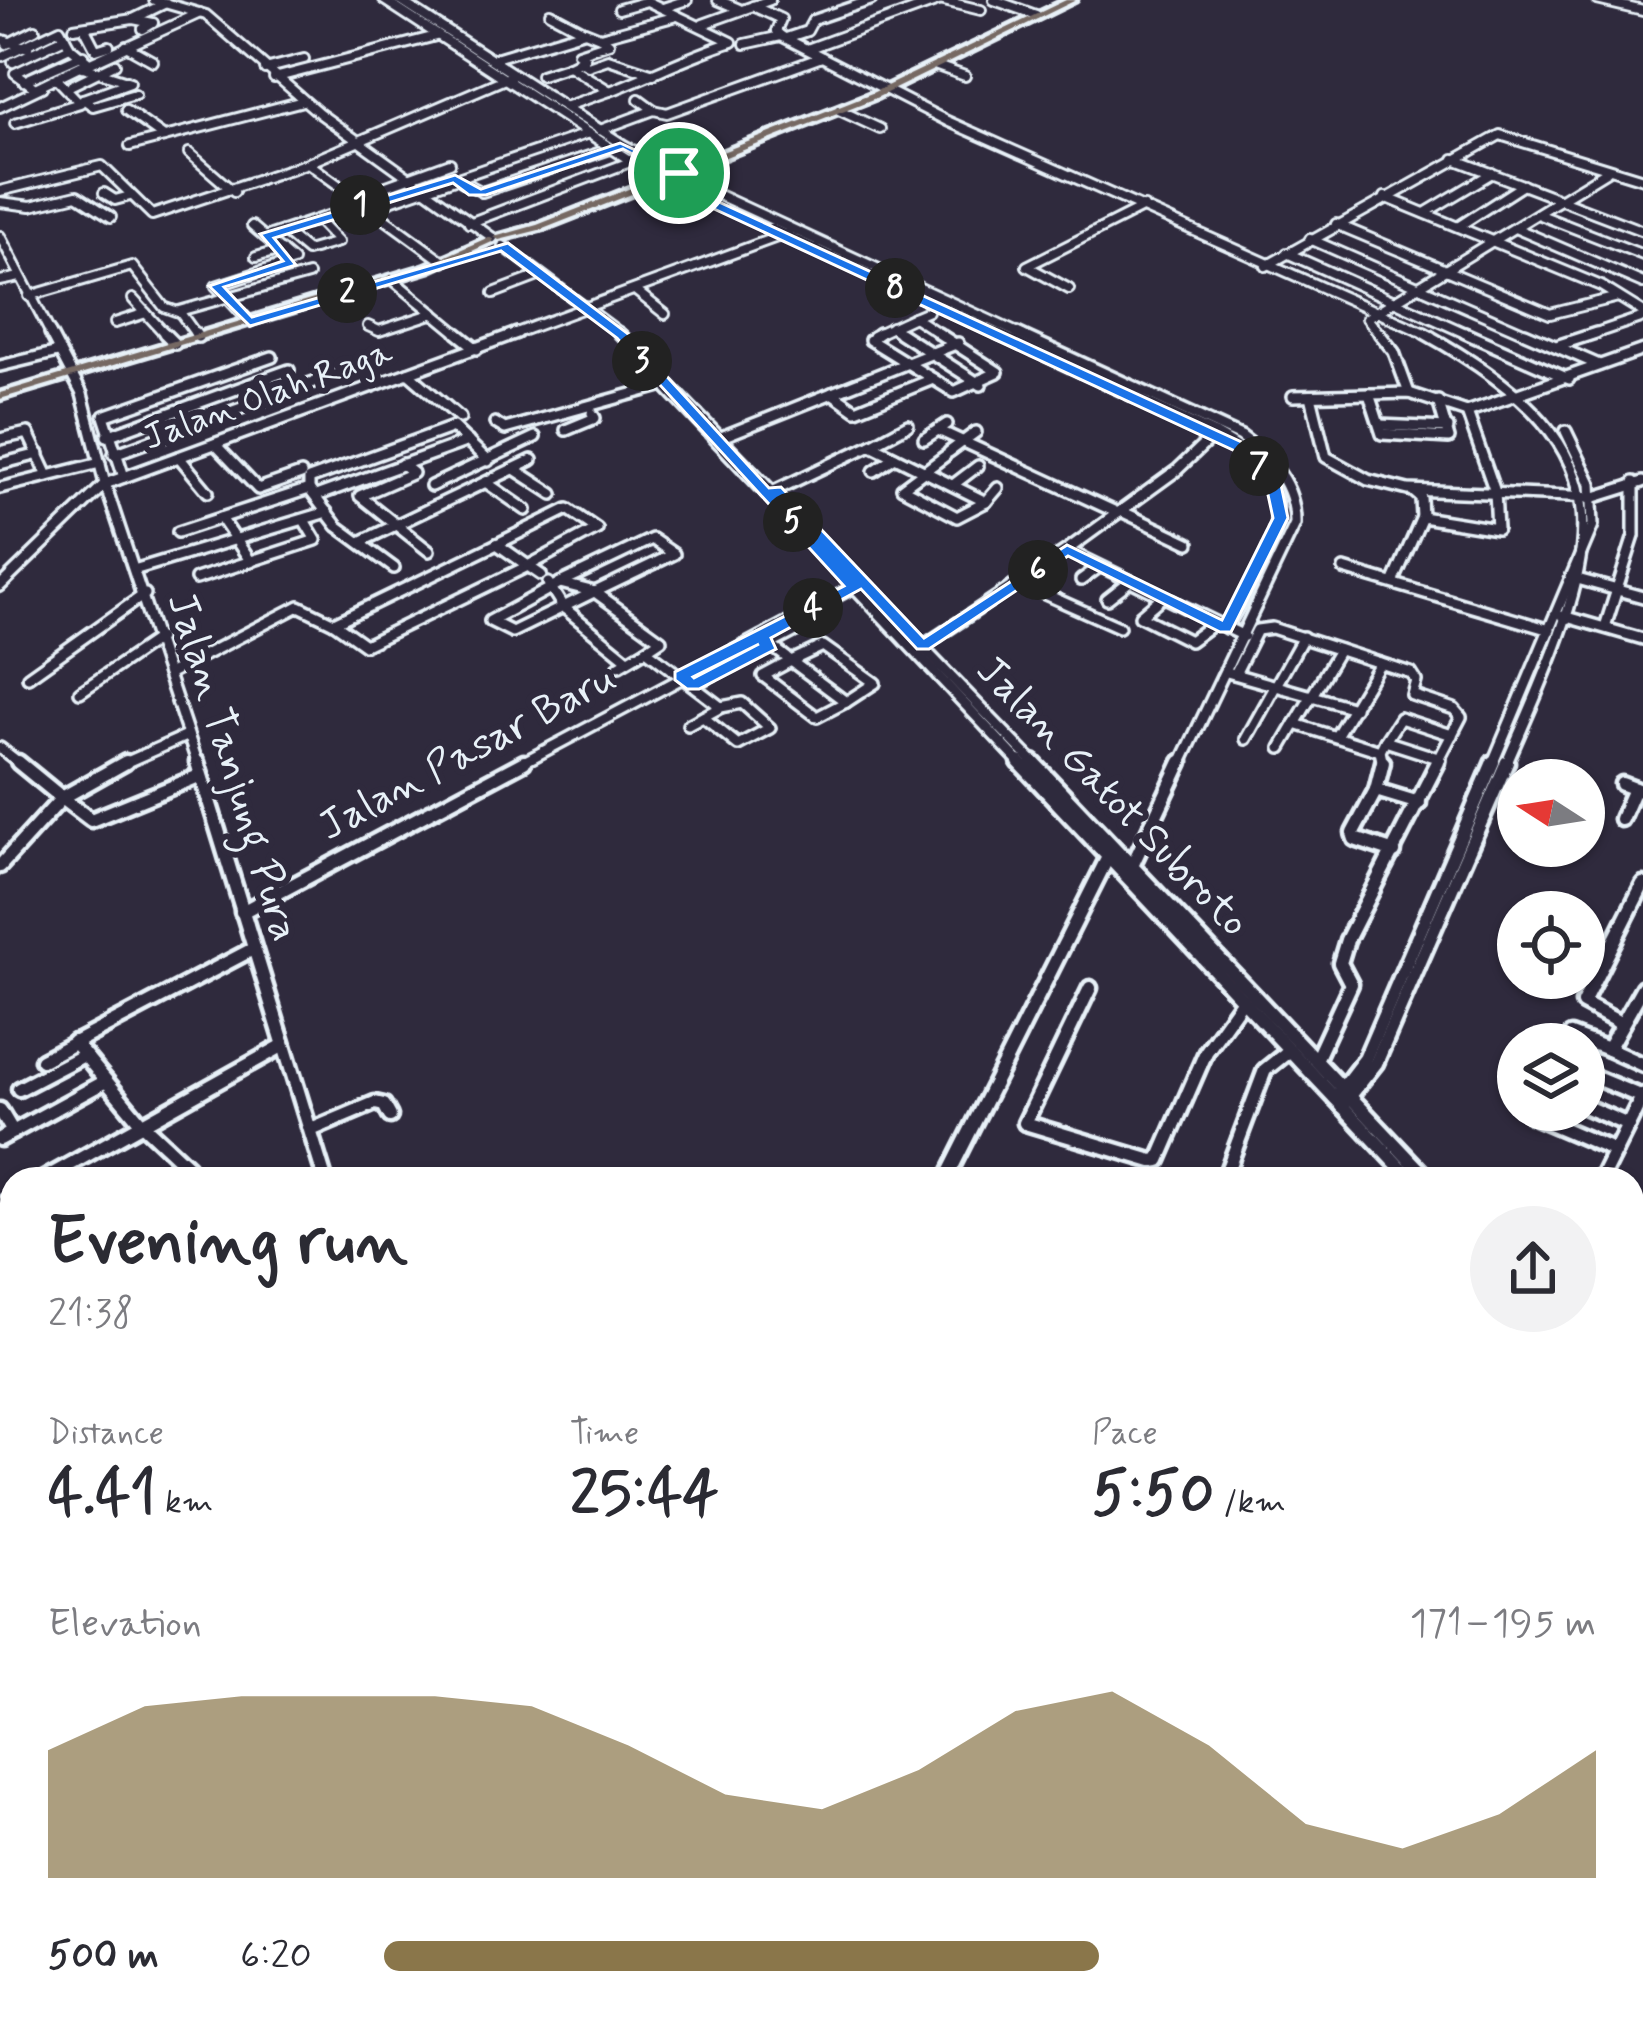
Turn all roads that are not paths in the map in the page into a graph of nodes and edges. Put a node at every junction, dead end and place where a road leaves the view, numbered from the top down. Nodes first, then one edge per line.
1 (154, 0) edge
2 (384, 0) edge
3 (399, 0) edge
4 (648, 0) edge
5 (687, 0) edge
6 (718, 0) edge
7 (770, 0) edge
8 (872, 0) edge
9 (915, 0) edge
10 (940, 0) edge
11 (994, 0) edge
12 (1069, 0) edge
13 (1597, 0) edge
14 (166, 4) junction
15 (928, 5) junction
16 (753, 6) junction
17 (136, 8) dead end
18 (663, 8) junction
19 (619, 9) dead end
20 (739, 10) junction
21 (981, 10) dead end
22 (1643, 11) edge
23 (151, 12) junction
24 (201, 13) junction
25 (550, 13) dead end
26 (1038, 15) junction
27 (677, 16) junction
28 (176, 17) dead end
29 (129, 20) junction
30 (105, 23) junction
31 (703, 24) junction
32 (35, 30) dead end
33 (585, 31) junction
34 (134, 34) junction
35 (436, 36) junction
36 (600, 37) junction
37 (783, 37) junction
38 (65, 38) junction
39 (562, 38) junction
40 (3, 42) edge
41 (745, 44) dead end
42 (24, 46) junction
43 (127, 46) junction
44 (115, 47) junction
45 (587, 50) junction
46 (806, 50) junction
47 (39, 51) junction
48 (73, 51) junction
49 (53, 55) junction
50 (822, 57) junction
51 (304, 59) dead end
52 (492, 59) junction
53 (152, 61) dead end
54 (13, 62) dead end
55 (574, 63) junction
56 (115, 64) dead end
57 (937, 66) junction
58 (83, 67) junction
59 (265, 69) junction
60 (99, 72) junction
61 (779, 72) junction
62 (654, 74) junction
63 (541, 75) dead end
64 (964, 76) dead end
65 (508, 77) junction
66 (274, 78) junction
67 (57, 79) junction
68 (800, 82) dead end
69 (73, 85) dead end
70 (125, 85) junction
71 (610, 91) junction
72 (881, 91) junction
73 (105, 93) junction
74 (432, 93) dead end
75 (135, 94) junction
76 (639, 99) dead end
77 (114, 100) junction
78 (303, 101) junction
79 (147, 103) dead end
80 (447, 105) junction
81 (0, 107) edge
82 (564, 107) junction
83 (654, 110) junction
84 (839, 110) junction
85 (15, 123) dead end
86 (880, 129) dead end
87 (600, 130) junction
88 (586, 134) junction
89 (670, 136) dead end
90 (164, 137) junction
91 (360, 143) junction
92 (130, 146) dead end
93 (616, 147) junction
94 (189, 153) dead end
95 (1456, 160) junction
96 (630, 162) junction
97 (308, 163) junction
98 (450, 163) dead end
99 (1606, 172) junction
100 (1492, 173) junction
101 (672, 175) junction
102 (455, 178) junction
103 (408, 179) junction
104 (1643, 180) edge
105 (1523, 185) junction
106 (423, 190) junction
107 (0, 191) edge
108 (234, 192) junction
109 (104, 193) dead end
110 (130, 196) junction
111 (1388, 198) junction
112 (1560, 200) junction
113 (0, 202) edge
114 (363, 203) junction
115 (1141, 208) junction
116 (1425, 213) junction
117 (1538, 214) junction
118 (111, 217) dead end
119 (317, 220) junction
120 (469, 223) junction
121 (1338, 225) junction
122 (252, 226) dead end
123 (1459, 226) junction
124 (1515, 228) junction
125 (283, 231) junction
126 (1643, 231) edge
127 (788, 232) junction
128 (0, 236) edge
129 (265, 237) junction
130 (1312, 240) junction
131 (498, 242) junction
132 (1494, 242) junction
133 (280, 250) junction
134 (1289, 254) junction
135 (1643, 255) edge
136 (256, 257) dead end
137 (444, 262) junction
138 (1268, 266) junction
139 (1448, 271) junction
140 (19, 275) junction
141 (308, 275) dead end
142 (541, 275) junction
143 (0, 279) edge
144 (392, 279) junction
145 (1643, 283) edge
146 (1424, 286) junction
147 (1069, 289) dead end
148 (636, 291) junction
149 (494, 292) dead end
150 (29, 296) junction
151 (225, 297) junction
152 (1618, 297) junction
153 (133, 299) dead end
154 (1398, 301) junction
155 (586, 309) junction
156 (928, 311) dead end
157 (1376, 312) junction
158 (146, 313) junction
159 (178, 313) junction
160 (434, 313) junction
161 (665, 314) dead end
162 (1643, 314) edge
163 (914, 317) junction
164 (250, 322) junction
165 (115, 323) dead end
166 (977, 323) junction
167 (368, 326) dead end
168 (891, 327) junction
169 (1533, 334) junction
170 (622, 336) junction
171 (198, 337) junction
172 (1574, 341) junction
173 (958, 343) junction
174 (175, 344) junction
175 (1557, 346) junction
176 (477, 349) junction
177 (58, 352) junction
178 (1643, 352) edge
179 (932, 353) junction
180 (272, 357) dead end
181 (907, 363) junction
182 (1599, 365) junction
183 (0, 366) edge
184 (242, 367) junction
185 (358, 367) dead end
186 (289, 370) dead end
187 (408, 374) junction
188 (72, 375) junction
189 (1568, 378) junction
190 (933, 379) junction
191 (257, 381) junction
192 (981, 386) junction
193 (666, 387) junction
194 (169, 392) junction
195 (1529, 392) junction
196 (832, 393) junction
197 (1408, 393) junction
198 (1369, 394) junction
199 (0, 396) edge
200 (1293, 396) dead end
201 (1311, 396) junction
202 (273, 397) junction
203 (1438, 401) junction
204 (184, 407) junction
205 (1467, 412) junction
206 (593, 414) junction
207 (293, 416) junction
208 (460, 418) dead end
209 (1566, 420) dead end
210 (199, 422) junction
211 (495, 422) dead end
212 (908, 424) dead end
213 (566, 430) dead end
214 (976, 432) dead end
215 (1215, 434) junction
216 (107, 436) junction
217 (724, 436) junction
218 (536, 437) dead end
219 (0, 439) edge
220 (924, 439) dead end
221 (468, 441) junction
222 (964, 441) junction
223 (999, 443) dead end
224 (215, 444) junction
225 (871, 445) junction
226 (988, 452) junction
227 (39, 454) junction
228 (114, 454) junction
229 (178, 457) junction
230 (895, 457) junction
231 (532, 460) dead end
232 (488, 461) junction
233 (100, 463) junction
234 (0, 464) edge
235 (402, 464) junction
236 (470, 470) junction
237 (516, 470) junction
238 (874, 471) dead end
239 (923, 471) junction
240 (413, 473) junction
241 (301, 474) dead end
242 (48, 476) junction
243 (124, 477) junction
244 (1639, 481) edge
245 (105, 484) junction
246 (489, 484) junction
247 (953, 485) junction
248 (431, 486) junction
249 (0, 488) edge
250 (998, 488) dead end
251 (1413, 491) junction
252 (313, 492) junction
253 (771, 492) junction
254 (1495, 492) junction
255 (208, 493) dead end
256 (553, 494) dead end
257 (1597, 494) junction
258 (452, 502) junction
259 (986, 502) junction
260 (526, 510) dead end
261 (326, 511) junction
262 (1119, 512) junction
263 (1422, 517) junction
264 (221, 518) junction
265 (304, 520) junction
266 (398, 526) junction
267 (178, 532) dead end
268 (236, 540) junction
269 (360, 542) junction
270 (1189, 543) dead end
271 (497, 544) junction
272 (1067, 550) junction
273 (429, 551) dead end
274 (251, 562) junction
275 (527, 565) junction
276 (136, 567) junction
277 (1099, 567) junction
278 (394, 568) dead end
279 (1344, 569) dead end
280 (541, 575) dead end
281 (1573, 578) junction
282 (196, 579) dead end
283 (1081, 580) dead end
284 (1130, 581) junction
285 (1586, 581) junction
286 (1020, 583) junction
287 (1393, 583) junction
288 (0, 586) edge
289 (555, 586) junction
290 (854, 587) junction
291 (1620, 591) junction
292 (595, 592) junction
293 (145, 594) junction
294 (1162, 597) junction
295 (1643, 597) edge
296 (1107, 599) dead end
297 (563, 607) junction
298 (1562, 615) junction
299 (334, 623) junction
300 (812, 623) dead end
301 (1213, 623) junction
302 (1118, 627) dead end
303 (1604, 627) junction
304 (1227, 629) junction
305 (1550, 630) junction
306 (1243, 636) junction
307 (159, 638) junction
308 (1303, 638) junction
309 (1643, 639) edge
310 (765, 641) junction
311 (923, 646) junction
312 (646, 650) junction
313 (1339, 650) junction
314 (1542, 659) junction
315 (791, 661) junction
316 (1380, 663) junction
317 (1230, 673) junction
318 (168, 674) junction
319 (28, 677) dead end
320 (687, 681) junction
321 (1277, 686) junction
322 (80, 692) dead end
323 (1412, 695) junction
324 (1312, 696) junction
325 (846, 702) junction
326 (721, 707) junction
327 (1354, 708) junction
328 (704, 717) junction
329 (1400, 718) junction
330 (1295, 724) junction
331 (688, 725) dead end
332 (1452, 735) junction
333 (185, 736) junction
334 (1336, 736) junction
335 (1246, 739) dead end
336 (1383, 746) junction
337 (0, 748) edge
338 (1281, 748) dead end
339 (1441, 760) junction
340 (199, 776) junction
341 (1633, 788) edge
342 (1376, 790) junction
343 (62, 798) junction
344 (1419, 803) junction
345 (1643, 818) edge
346 (1394, 852) junction
347 (1111, 855) junction
348 (0, 866) edge
349 (1129, 869) junction
350 (1643, 884) edge
351 (242, 912) junction
352 (253, 949) junction
353 (1643, 987) edge
354 (1090, 988) dead end
355 (1243, 1000) junction
356 (1622, 1024) junction
357 (74, 1042) junction
358 (282, 1046) junction
359 (1605, 1048) edge
360 (1608, 1049) junction
361 (1290, 1050) junction
362 (85, 1055) junction
363 (42, 1060) dead end
364 (1316, 1060) junction
365 (1643, 1065) edge
366 (106, 1081) junction
367 (1605, 1081) edge
368 (19, 1089) dead end
369 (1642, 1096) edge
370 (1343, 1098) junction
371 (0, 1110) edge
372 (1605, 1115) edge
373 (390, 1116) dead end
374 (141, 1123) junction
375 (1628, 1125) junction
376 (311, 1130) junction
377 (1568, 1131) edge
378 (6, 1136) edge
379 (1615, 1151) junction
380 (65, 1167) edge
381 (188, 1167) dead end
382 (322, 1167) edge
383 (952, 1167) edge
384 (1229, 1167) edge
385 (1401, 1167) edge
386 (1415, 1167) edge
387 (1607, 1167) edge

1 - 14 street
2 - 35 street
3 - 52 street
4 - 18 street
4 - 19 street
5 - 18 street
6 - 20 street
7 - 16 street
8 - 37 street
9 - 15 street
10 - 15 street
10 - 21 street
11 - 26 street
12 - 26 main road
13 - 22 street
14 - 23 street
14 - 24 street
15 - 46 street
16 - 20 street
16 - 37 street
17 - 23 street
18 - 27 street
20 - 31 street
23 - 28 street
23 - 29 street
24 - 43 street
24 - 59 street, Jalan Gatot Subroto
25 - 33 street
26 - 57 main road
26 - 72 main road
27 - 31 street
27 - 36 street
29 - 30 street
29 - 34 street
29 - 34 street
30 - 44 street
30 - 44 street
31 - 62 street
32 - 40 street
33 - 36 street
33 - 39 street
34 - 44 street
35 - 65 street
35 - 66 street
36 - 45 street
37 - 41 street
37 - 46 street
38 - 42 street
38 - 47 street
38 - 48 street
39 - 45 street
39 - 52 street
40 - 42 street
40 - 42 street
42 - 47 street
43 - 44 street
43 - 53 street
44 - 48 street
44 - 58 street
45 - 55 street
46 - 50 street
47 - 49 street
47 - 54 street
48 - 49 street
48 - 49 street
50 - 61 street
50 - 72 street
51 - 59 street
52 - 65 street
55 - 62 street
55 - 63 street
55 - 71 street
56 - 60 street
57 - 64 street
57 - 72 main road
58 - 60 street
58 - 67 street
59 - 66 street, Jalan Gatot Subroto
60 - 69 street
60 - 70 street
61 - 68 street
61 - 83 street
62 - 71 street
65 - 80 street
65 - 82 street
65 - 88 street
66 - 78 street, Jalan Gatot Subroto
67 - 81 street
67 - 85 street
70 - 73 street
70 - 75 street
71 - 82 street
72 - 84 main road
72 - 101 main road
72 - 115 street
73 - 77 street
73 - 77 street
74 - 80 street
75 - 77 street
75 - 79 street
76 - 83 street
77 - 90 street
78 - 90 street
78 - 91 street, Jalan Gatot Subroto
80 - 91 street
82 - 87 street
83 - 87 street
84 - 86 street
84 - 101 main road
87 - 93 street
88 - 93 street
88 - 102 street
89 - 101 street
90 - 92 street
91 - 97 street
91 - 103 street, Jalan Gatot Subroto
93 - 96 street
93 - 101 street
93 - 102 street
94 - 108 street
95 - 99 street
95 - 100 street
95 - 111 street
96 - 101 street
96 - 120 street
97 - 108 street
97 - 114 street
98 - 103 street
99 - 104 street
99 - 112 street
100 - 105 street
100 - 116 street
101 - 127 street
101 - 127 street
101 - 131 main road
102 - 106 street
103 - 106 street, Jalan Gatot Subroto
103 - 114 street
105 - 112 street
105 - 123 street
106 - 114 street
106 - 120 street, Jalan Gatot Subroto
107 - 110 street
108 - 110 street
109 - 110 street
111 - 116 street
111 - 121 street
112 - 117 street
112 - 126 street
113 - 118 street
114 - 119 street
114 - 137 street
115 - 138 street
115 - 147 street
116 - 123 street
117 - 124 street
117 - 135 street
119 - 125 street
119 - 125 street
120 - 131 street, Jalan Gatot Subroto
121 - 130 street
121 - 139 street
122 - 129 street
123 - 132 street
124 - 132 street
124 - 145 street
125 - 129 street
127 - 148 street, Jalan Olah Raga
127 - 166 street
128 - 140 street, Jalan Tanjung Pura
129 - 133 street
130 - 134 street
130 - 146 street
131 - 137 main road
131 - 142 street, Jalan Gatot Subroto
132 - 139 street
132 - 152 street
133 - 136 street
133 - 151 street
134 - 138 street
134 - 154 street
137 - 144 main road
138 - 157 street
139 - 146 street
139 - 152 street
140 - 143 street
140 - 150 street, Jalan Tanjung Pura
141 - 151 street
142 - 149 street
142 - 155 street, Jalan Gatot Subroto
144 - 160 street
144 - 164 main road
146 - 154 street
146 - 169 street
148 - 155 street, Jalan Olah Raga
148 - 161 street
150 - 159 street
150 - 177 street, Jalan Tanjung Pura
151 - 159 street
151 - 164 street
152 - 162 street
153 - 158 street
154 - 157 street
154 - 189 street
155 - 170 street, Jalan Gatot Subroto
155 - 176 street, Jalan Olah Raga
156 - 163 street
157 - 195 street
157 - 197 street
158 - 165 street
158 - 174 street
159 - 171 street
160 - 167 street
160 - 176 street
162 - 172 street
163 - 168 street
163 - 173 street
164 - 171 main road
166 - 215 street
166 - 306 street
168 - 179 street
168 - 181 street
169 - 172 street
169 - 175 street
170 - 193 street, Jalan Gatot Subroto
170 - 217 street, Jalan Gatot Subroto
171 - 174 main road
172 - 175 street
173 - 179 street
173 - 192 street
174 - 188 main road
175 - 182 street
176 - 187 street, Jalan Olah Raga
177 - 183 street
177 - 188 street, Jalan Tanjung Pura
178 - 182 street
178 - 189 street
179 - 181 street
179 - 192 street
180 - 184 street
181 - 190 street
181 - 196 street
182 - 189 street
184 - 191 street
184 - 194 street
185 - 202 street
186 - 191 street
187 - 207 street, Jalan Olah Raga
187 - 208 street
188 - 199 main road
188 - 233 street, Jalan Tanjung Pura
189 - 195 street
190 - 192 street
190 - 196 street
191 - 202 street
191 - 204 street
193 - 206 street
193 - 253 street, Jalan Gatot Subroto
194 - 204 street
194 - 216 street
195 - 205 street
195 - 257 street
196 - 217 street
197 - 198 street
197 - 203 street
198 - 201 street
198 - 203 street
200 - 201 street
201 - 251 street
202 - 207 street
202 - 210 street
203 - 205 street
204 - 210 street
204 - 216 street
205 - 254 street
206 - 211 street
206 - 213 street
207 - 224 street, Jalan Olah Raga
209 - 257 street
210 - 228 street
212 - 225 street
214 - 222 street
215 - 262 street
215 - 304 street
216 - 228 street
217 - 253 street, Jalan Gatot Subroto
218 - 232 street
219 - 227 street
220 - 222 street
221 - 232 street
221 - 235 street
221 - 252 street
222 - 226 street
222 - 239 street
223 - 226 street
224 - 229 street, Jalan Olah Raga
224 - 241 street
225 - 230 street
225 - 253 street
226 - 247 street
226 - 262 street
227 - 234 street
227 - 242 street
228 - 243 street
229 - 243 street, Jalan Olah Raga
229 - 255 street
230 - 238 street
230 - 239 street
231 - 237 street
232 - 236 street
233 - 242 street
233 - 245 street, Jalan Tanjung Pura
235 - 240 street
235 - 252 street
236 - 246 street
236 - 248 street
237 - 246 street
237 - 256 street
239 - 247 street
239 - 259 street
240 - 248 street
240 - 266 street
242 - 249 street
243 - 245 street, Jalan Olah Raga
244 - 257 street
244 - 291 street
245 - 276 street, Jalan Tanjung Pura
245 - 288 street, Jalan Olah Raga
246 - 258 street
246 - 260 street
247 - 259 street
248 - 258 street
250 - 259 street
251 - 254 street
251 - 263 street
252 - 261 street
252 - 264 street
253 - 290 street, Jalan Gatot Subroto
253 - 311 street, Jalan Gatot Subroto
254 - 257 street
254 - 263 street
257 - 281 street
257 - 285 street
258 - 266 street
261 - 265 street
261 - 268 street
261 - 269 street
262 - 270 street
262 - 272 street
263 - 287 street
264 - 267 street
264 - 268 street
265 - 268 street
265 - 274 street
266 - 269 street
266 - 273 street
268 - 274 street
268 - 276 street
269 - 278 street
271 - 275 street
271 - 275 street
271 - 299 street
272 - 277 street
272 - 286 street
274 - 282 street
275 - 280 street
275 - 299 street
276 - 293 street, Jalan Tanjung Pura
277 - 283 street
277 - 284 street
279 - 287 street
281 - 285 street
281 - 298 street
284 - 294 street
284 - 296 street
285 - 291 street
285 - 298 street
286 - 302 street
286 - 311 street
287 - 305 street
289 - 292 street
289 - 292 street
289 - 297 street
289 - 297 street
290 - 310 street, Jalan Pasar Baru
290 - 347 street, Jalan Gatot Subroto
291 - 295 street
291 - 303 street
292 - 297 street
292 - 312 street
293 - 307 street, Jalan Tanjung Pura
293 - 319 street
294 - 301 street
294 - 301 street
297 - 312 street
298 - 303 street
298 - 305 street
298 - 314 street
299 - 318 street
300 - 310 street
301 - 304 street
303 - 309 street
304 - 306 street
305 - 314 street
306 - 317 street
307 - 318 street, Jalan Tanjung Pura
307 - 322 street
308 - 313 street
308 - 317 street
308 - 321 street
310 - 315 street
310 - 320 street, Jalan Pasar Baru
311 - 347 street, Jalan Gatot Subroto
312 - 320 street
313 - 316 street
313 - 324 street
314 - 370 street
315 - 325 street
315 - 325 street
315 - 325 street
316 - 323 street
316 - 327 street
317 - 321 street
317 - 349 street
318 - 333 street, Jalan Tanjung Pura
320 - 326 street
320 - 351 street, Jalan Pasar Baru
321 - 324 street
321 - 335 street
323 - 329 street
323 - 332 street
324 - 327 street
324 - 330 street
326 - 328 street
326 - 328 street
327 - 334 street
328 - 331 street
329 - 332 street
329 - 336 street
330 - 334 street
330 - 338 street
332 - 339 street
333 - 340 street, Jalan Tanjung Pura
333 - 343 street
334 - 336 street
336 - 339 street
336 - 342 street
337 - 343 street
339 - 344 street
340 - 343 street
340 - 351 street, Jalan Tanjung Pura
341 - 345 street
342 - 344 street
342 - 346 street
343 - 348 street
344 - 346 street
346 - 364 street
347 - 349 street, Jalan Gatot Subroto
347 - 383 street
349 - 355 street, Jalan Gatot Subroto
349 - 364 street, Jalan Gatot Subroto
350 - 356 street
351 - 352 street, Jalan Tanjung Pura
352 - 357 street
352 - 358 street, Jalan Tanjung Pura
353 - 356 street
354 - 355 street
355 - 361 street, Jalan Gatot Subroto
356 - 360 street
357 - 362 street
357 - 363 street
358 - 374 street
358 - 376 street, Jalan Tanjung Pura
359 - 360 street
360 - 365 street
361 - 370 street, Jalan Gatot Subroto
361 - 384 street
362 - 366 street
362 - 368 street
364 - 370 street, Jalan Gatot Subroto
366 - 374 street
366 - 378 street
367 - 369 street
369 - 375 street
370 - 385 street, Jalan Gatot Subroto
370 - 386 street, Jalan Gatot Subroto
371 - 378 street
372 - 375 street
373 - 376 street
374 - 380 street
374 - 381 street
375 - 379 street
376 - 382 street, Jalan Tanjung Pura
377 - 379 street
379 - 387 street

